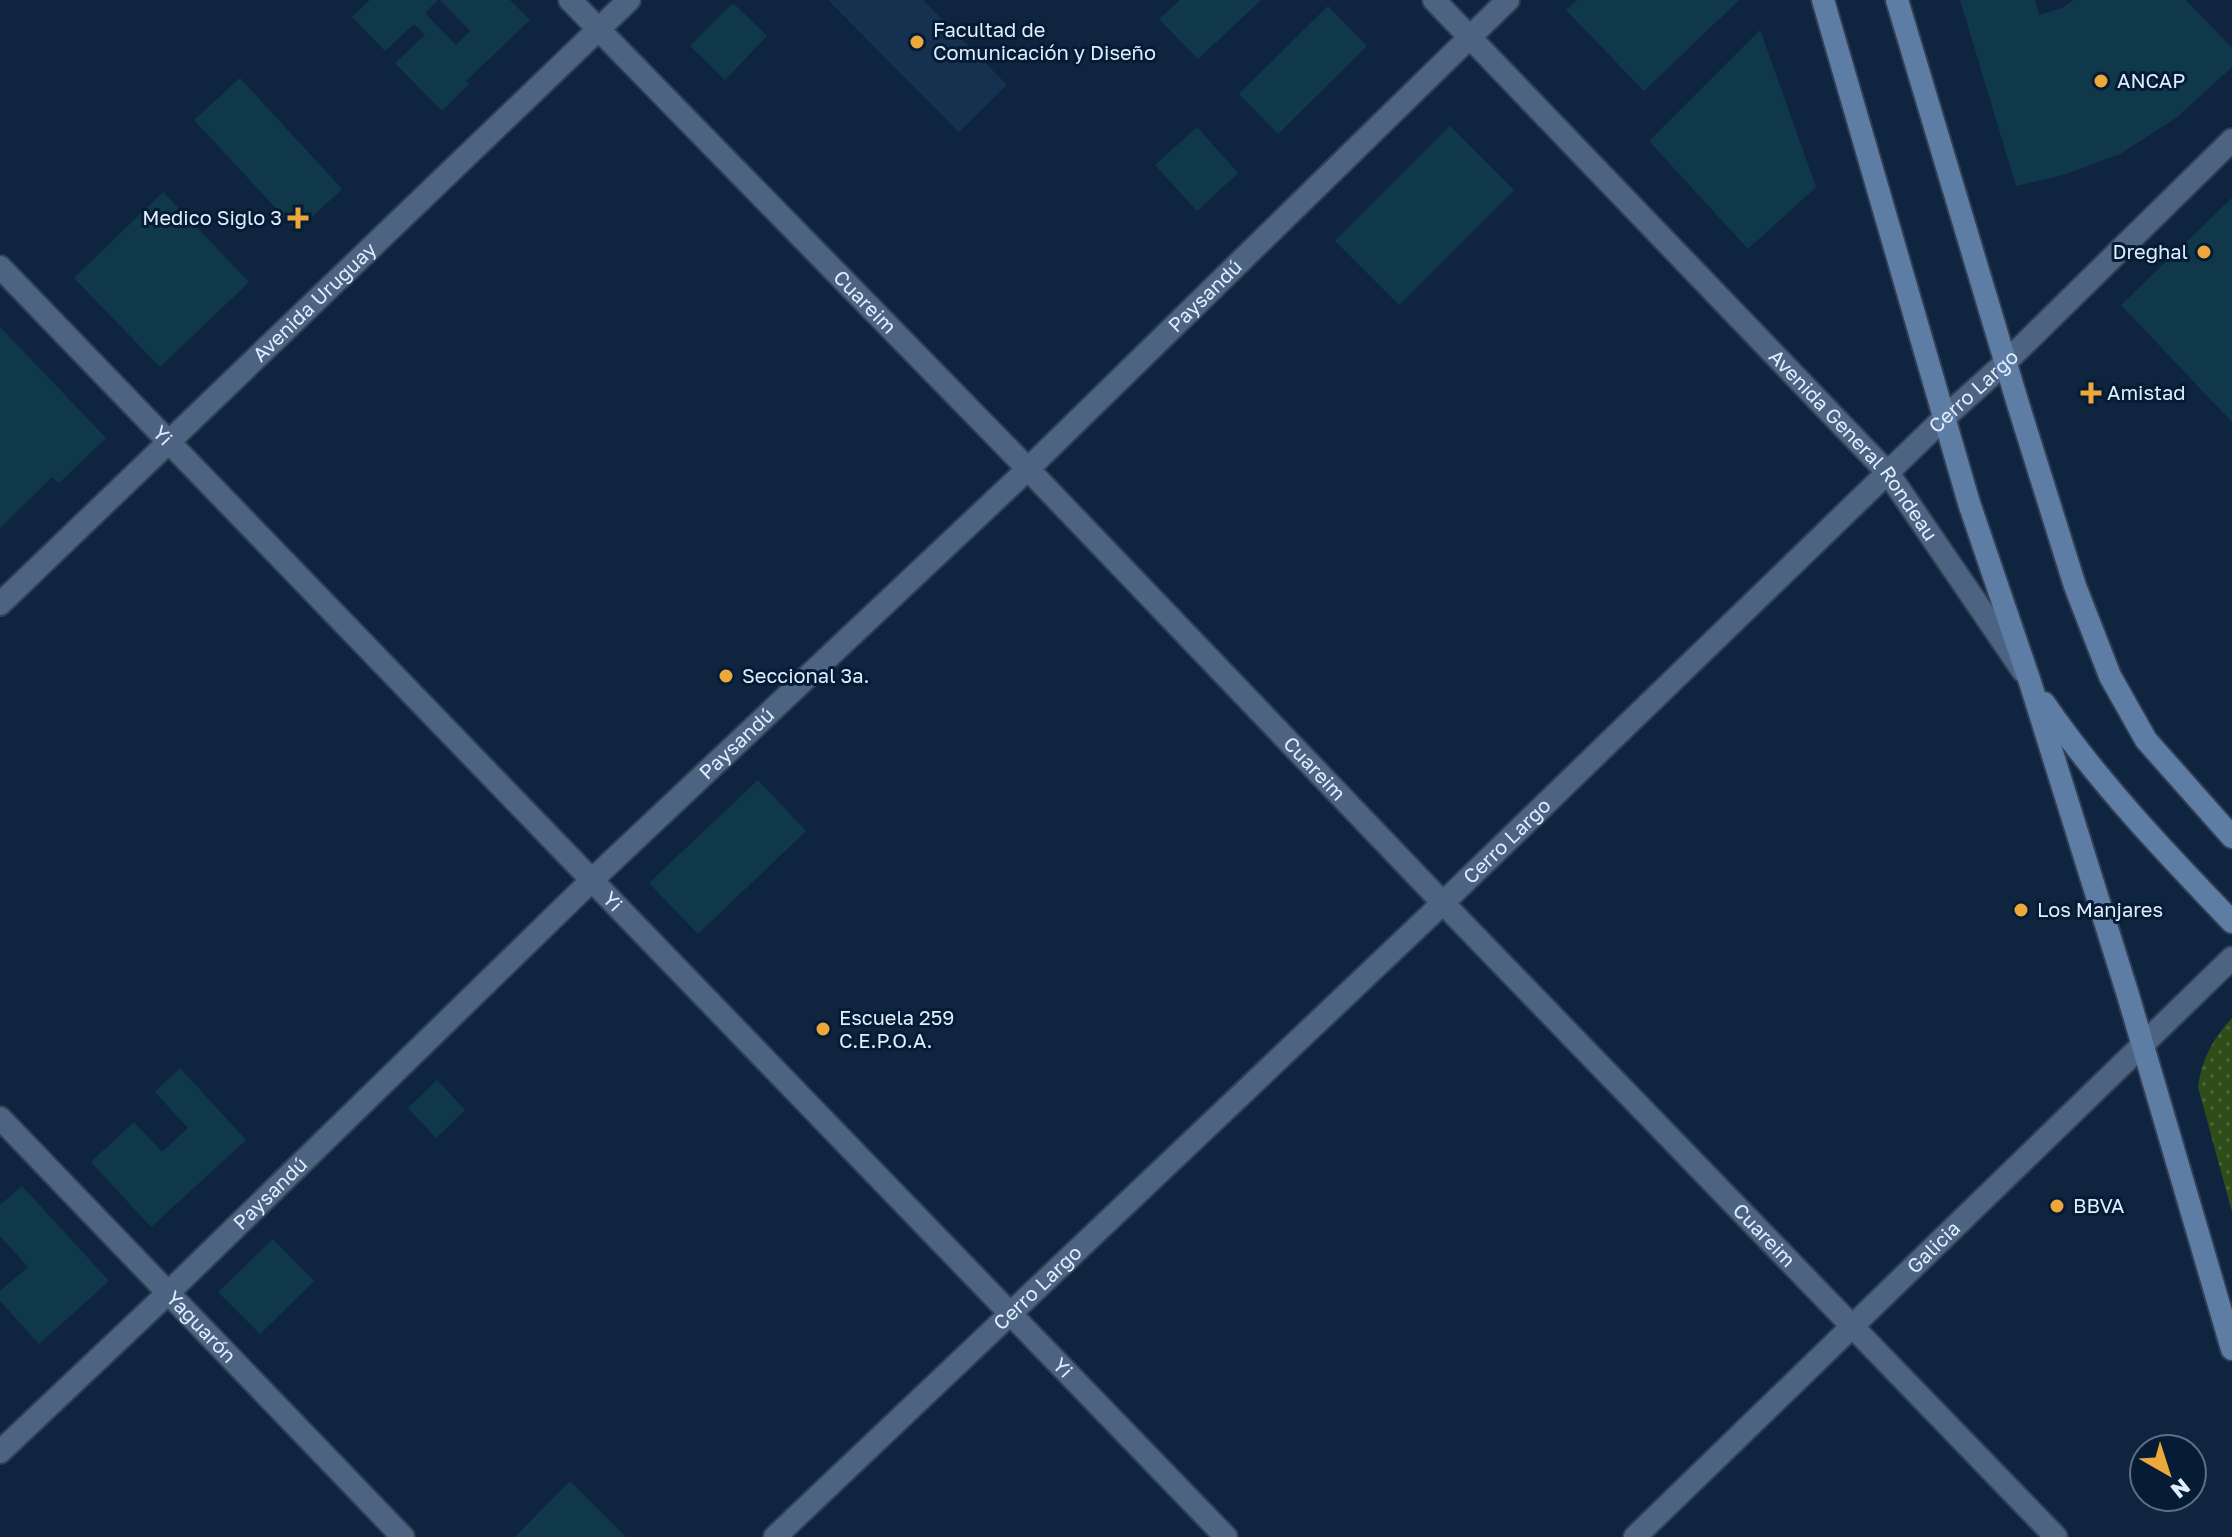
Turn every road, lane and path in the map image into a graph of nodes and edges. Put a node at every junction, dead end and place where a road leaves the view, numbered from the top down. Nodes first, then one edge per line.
1 (570, 0) edge
2 (629, 0) edge
3 (1434, 0) edge
4 (1508, 0) edge
5 (1823, 0) edge
6 (1897, 0) edge
7 (599, 30) junction
8 (1470, 37) junction
9 (2232, 140) edge
10 (0, 267) edge
11 (2005, 363) junction
12 (1944, 418) junction
13 (168, 443) junction
14 (1028, 469) junction
15 (1888, 473) junction
16 (0, 604) edge
17 (2030, 682) junction
18 (2232, 837) edge
19 (593, 879) junction
20 (1443, 903) junction
21 (2232, 922) edge
22 (2232, 958) edge
23 (2143, 1044) junction
24 (0, 1118) edge
25 (167, 1294) junction
26 (1011, 1314) junction
27 (1853, 1326) junction
28 (2232, 1349) edge
29 (0, 1452) edge
30 (403, 1537) edge
31 (775, 1537) edge
32 (1226, 1537) edge
33 (1635, 1537) edge
34 (2056, 1537) edge

1 - 7 street, Cuareim
2 - 7 street, Avenida Uruguay
3 - 8 street, Avenida General Rondeau
4 - 8 street, Paysandú
5 - 12 main road
6 - 11 main road
7 - 13 street, Avenida Uruguay
7 - 14 street, Cuareim
8 - 14 street, Paysandú
8 - 15 street, Avenida General Rondeau
9 - 11 street, Cerro Largo
10 - 13 street, Yi
11 - 12 street, Cerro Largo
11 - 18 main road
12 - 15 street, Cerro Largo
12 - 17 main road
13 - 16 street, Avenida Uruguay
13 - 19 street, Yi
14 - 19 street, Paysandú
14 - 20 street, Cuareim
15 - 17 street, Avenida General Rondeau
15 - 20 street, Cerro Largo
17 - 21 main road, Avenida General Rondeau
17 - 23 main road
19 - 25 street, Paysandú
19 - 26 street, Yi
20 - 26 street, Cerro Largo
20 - 27 street, Cuareim
22 - 23 street, Galicia
23 - 27 street, Galicia
23 - 28 main road
24 - 25 street, Yaguarón
25 - 29 street, Paysandú
25 - 30 street, Yaguarón
26 - 31 street, Cerro Largo
26 - 32 street, Yi
27 - 33 street, Galicia
27 - 34 street, Cuareim

